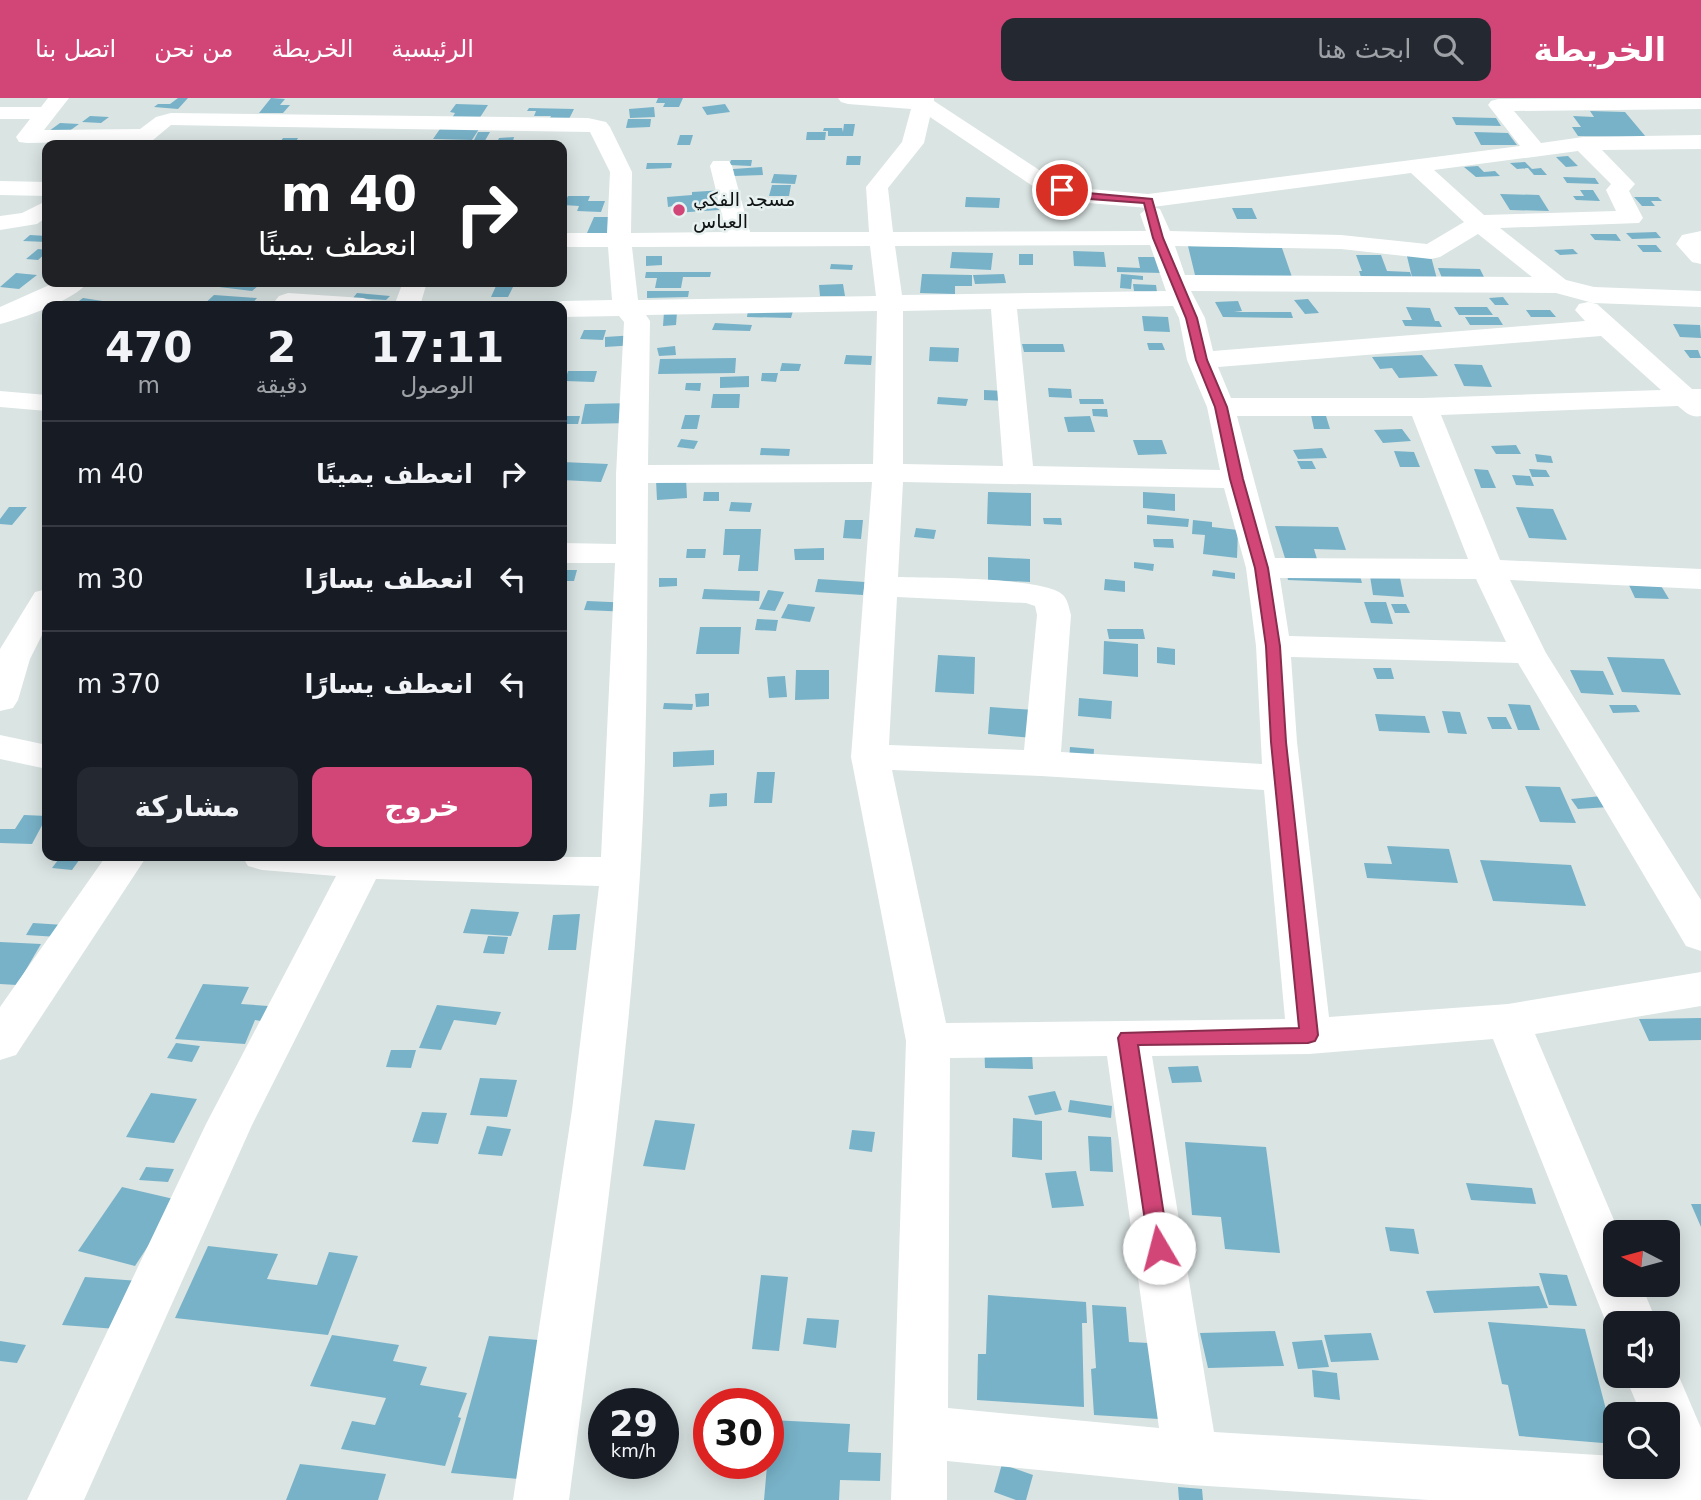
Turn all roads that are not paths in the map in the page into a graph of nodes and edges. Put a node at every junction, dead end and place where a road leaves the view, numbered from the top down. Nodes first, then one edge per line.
1 (205, 98) edge
2 (439, 98) edge
3 (848, 98) edge
4 (857, 98) edge
5 (1701, 100) edge
6 (924, 101) edge
7 (1613, 102) edge
8 (53, 105) edge
9 (0, 113) edge
10 (188, 120) junction
11 (226, 122) junction
12 (420, 122) junction
13 (211, 137) dead end
14 (403, 140) edge
15 (1654, 142) junction
16 (1701, 142) edge
17 (1583, 144) junction
18 (1535, 150) junction
19 (1415, 165) junction
20 (722, 166) dead end
21 (0, 188) edge
22 (1148, 201) junction
23 (42, 203) edge
24 (42, 208) edge
25 (0, 223) edge
26 (1479, 223) junction
27 (1158, 238) junction
28 (1701, 238) edge
29 (567, 240) edge
30 (619, 240) junction
31 (740, 240) junction
32 (882, 240) junction
33 (1431, 252) junction
34 (1701, 257) edge
35 (1557, 285) junction
36 (66, 287) edge
37 (301, 287) edge
38 (1178, 290) junction
39 (1701, 299) edge
40 (1003, 300) junction
41 (289, 301) edge
42 (890, 301) junction
43 (626, 307) junction
44 (567, 309) edge
45 (0, 316) edge
46 (1608, 327) junction
47 (1201, 360) junction
48 (1, 400) edge
49 (42, 402) edge
50 (1696, 403) edge
51 (1221, 407) junction
52 (1423, 407) junction
53 (888, 473) junction
54 (631, 474) junction
55 (1018, 475) junction
56 (1237, 479) junction
57 (567, 553) edge
58 (632, 554) junction
59 (1262, 568) junction
60 (1488, 569) junction
61 (1701, 579) edge
62 (882, 586) junction
63 (42, 606) edge
64 (1273, 646) junction
65 (1529, 653) junction
66 (0, 700) edge
67 (0, 747) edge
68 (42, 756) edge
69 (870, 757) junction
70 (1041, 762) junction
71 (1282, 778) junction
72 (124, 861) edge
73 (325, 861) edge
74 (363, 864) junction
75 (620, 873) junction
76 (1701, 935) edge
77 (1701, 989) edge
78 (1508, 1021) junction
79 (1308, 1035) junction
80 (1127, 1038) junction
81 (928, 1041) junction
82 (0, 1042) edge
83 (1625, 1311) edge
84 (1657, 1388) edge
85 (922, 1432) junction
86 (1191, 1458) junction
87 (1700, 1491) edge
88 (55, 1500) edge
89 (541, 1500) edge
90 (919, 1500) edge

1 - 10 street
2 - 12 street
3 - 4 street
4 - 6 street
5 - 7 street
6 - 22 street
6 - 32 street
7 - 15 street
7 - 18 street
8 - 9 street
8 - 10 street
10 - 11 street
11 - 12 street
11 - 13 street
12 - 14 street
12 - 30 street
15 - 16 street
15 - 17 street
17 - 18 street
17 - 26 street
18 - 19 street
19 - 22 street
19 - 26 street
20 - 31 street
21 - 23 street
22 - 27 street
24 - 25 street
26 - 33 street
26 - 35 street
27 - 32 street
27 - 33 street
27 - 38 street
28 - 34 street
29 - 30 street
30 - 31 street
30 - 43 street
31 - 32 street
32 - 42 street
33 - 35 street
35 - 38 street
35 - 39 street
35 - 46 street
36 - 45 street
37 - 41 street
38 - 40 street
38 - 47 street
40 - 42 street
40 - 55 street
42 - 43 street
42 - 53 street
43 - 44 street
43 - 54 street
46 - 47 street
46 - 50 street
47 - 51 street
48 - 49 street
50 - 52 street
51 - 52 street
51 - 56 street
52 - 60 street
53 - 54 street
53 - 55 street
53 - 62 street
54 - 58 street
55 - 56 street
56 - 59 street
57 - 58 street
58 - 75 street
59 - 60 street
59 - 64 street
60 - 61 street
60 - 65 street
62 - 69 street
62 - 70 street
63 - 66 street
64 - 65 street
64 - 71 street
65 - 76 street
67 - 68 street
69 - 70 street
69 - 81 street
70 - 71 street
71 - 79 street
72 - 82 street
73 - 74 street
74 - 75 street
74 - 88 street
75 - 89 street
77 - 78 street
78 - 79 street
78 - 83 street
79 - 80 street
80 - 81 street
80 - 86 street
81 - 85 street
84 - 87 street
85 - 86 street
85 - 90 street
86 - 87 street

